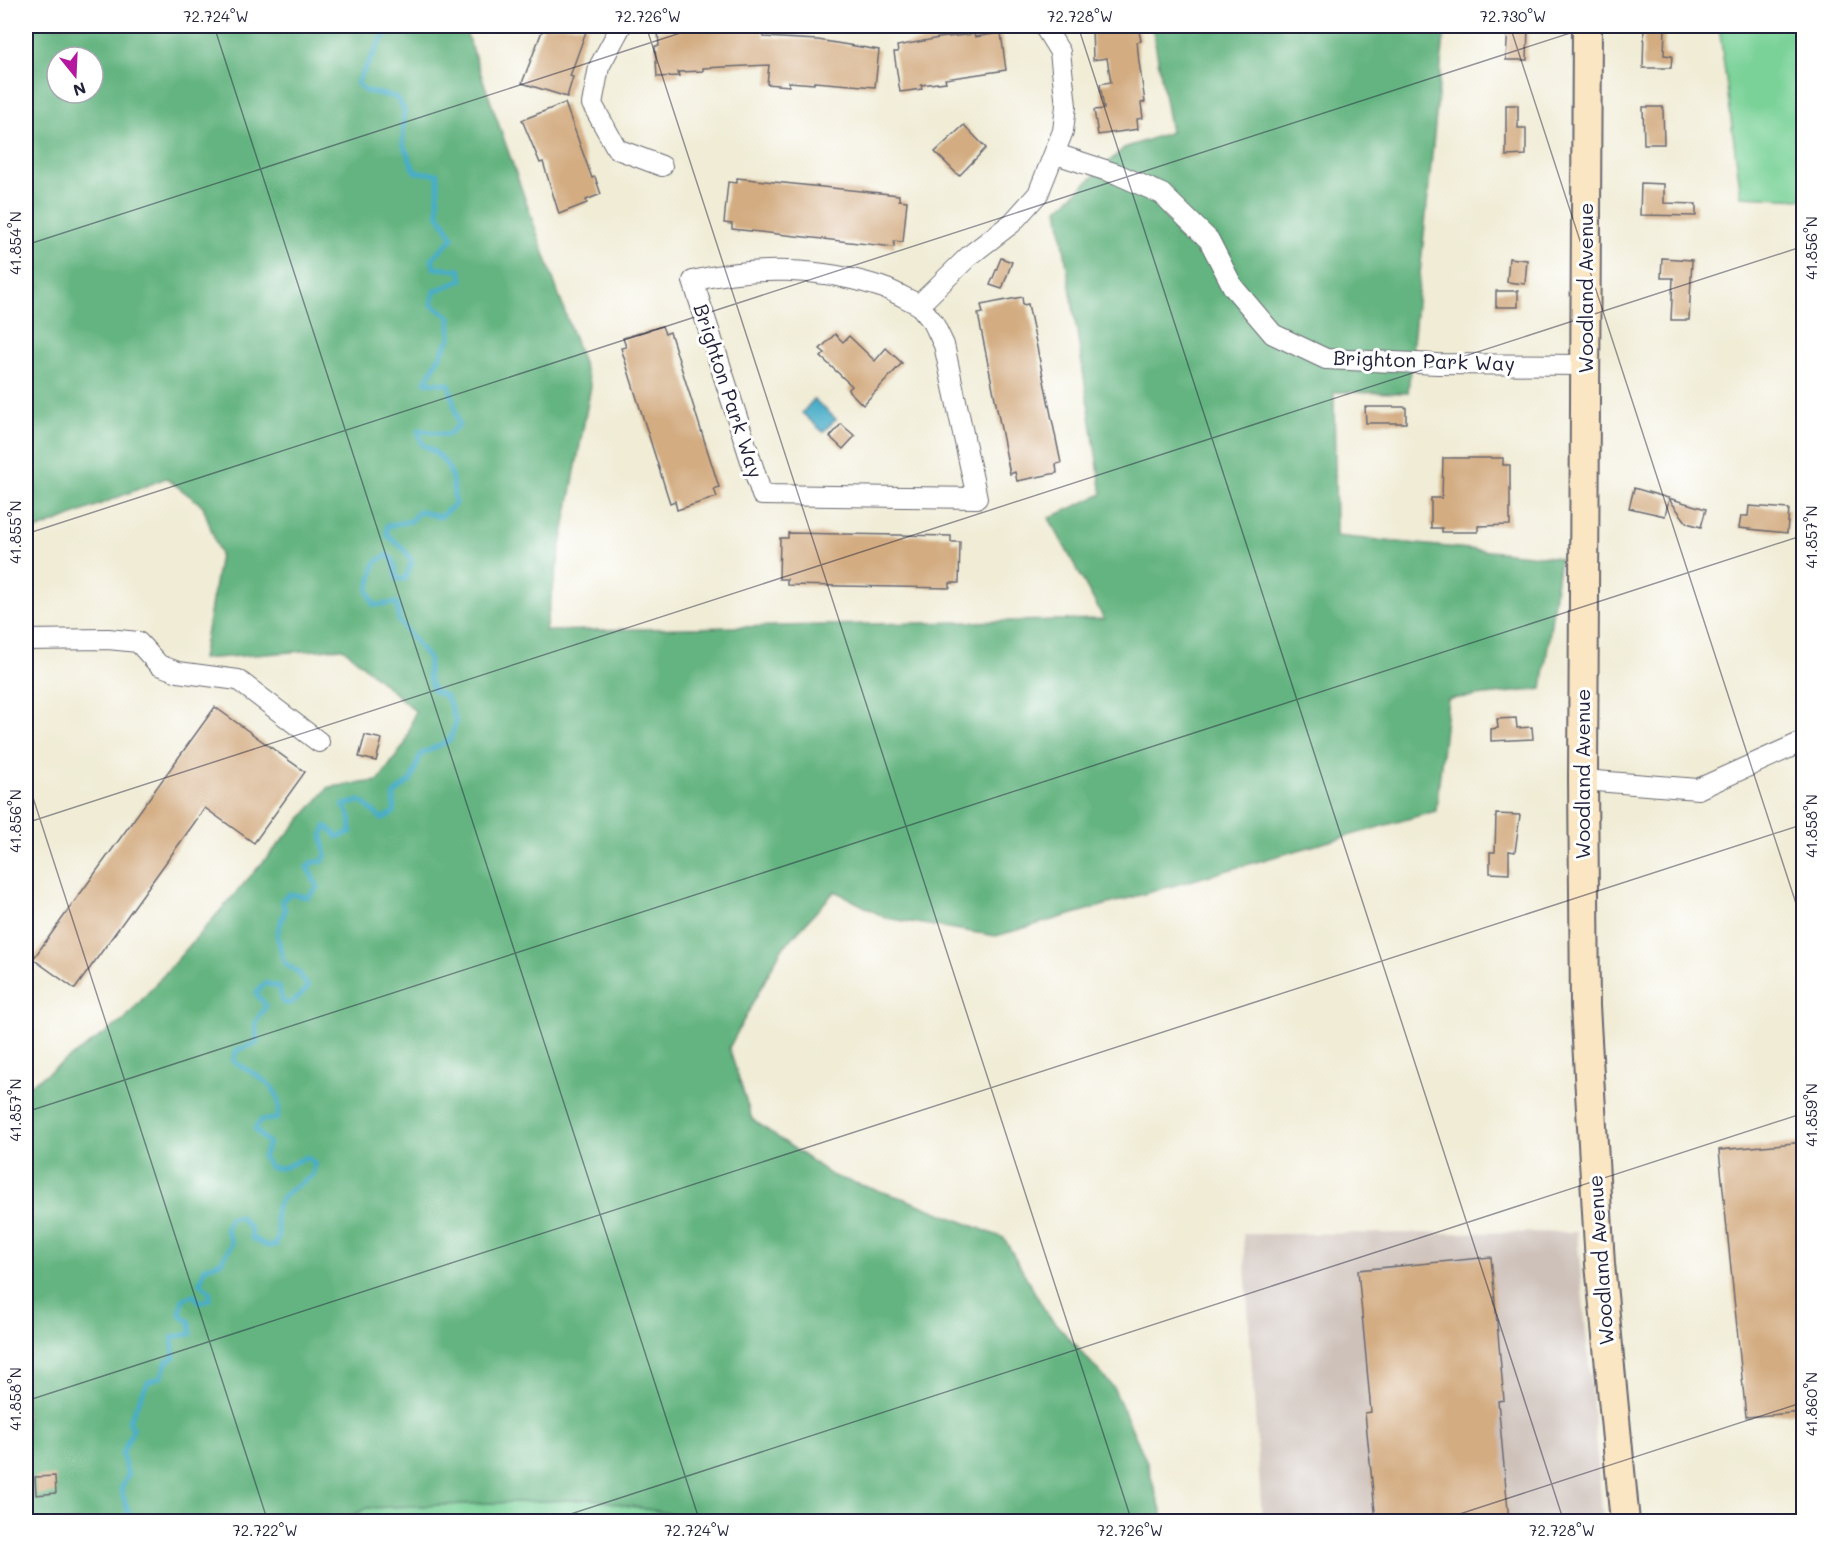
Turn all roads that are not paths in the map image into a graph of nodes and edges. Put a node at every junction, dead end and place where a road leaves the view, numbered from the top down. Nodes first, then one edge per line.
1 (621, 26) edge
2 (1044, 26) edge
3 (1587, 26) edge
4 (1056, 154) junction
5 (662, 166) dead end
6 (919, 305) junction
7 (1585, 365) junction
8 (26, 640) edge
9 (1803, 741) edge
10 (319, 742) dead end
11 (1582, 780) junction
12 (1625, 1521) edge

1 - 5 street
2 - 4 street
3 - 7 street, Woodland Avenue
4 - 6 street
4 - 7 street, Brighton Park Way
6 - 6 street, Brighton Park Way
7 - 11 street, Woodland Avenue
8 - 10 street
9 - 11 street
11 - 12 street, Woodland Avenue

